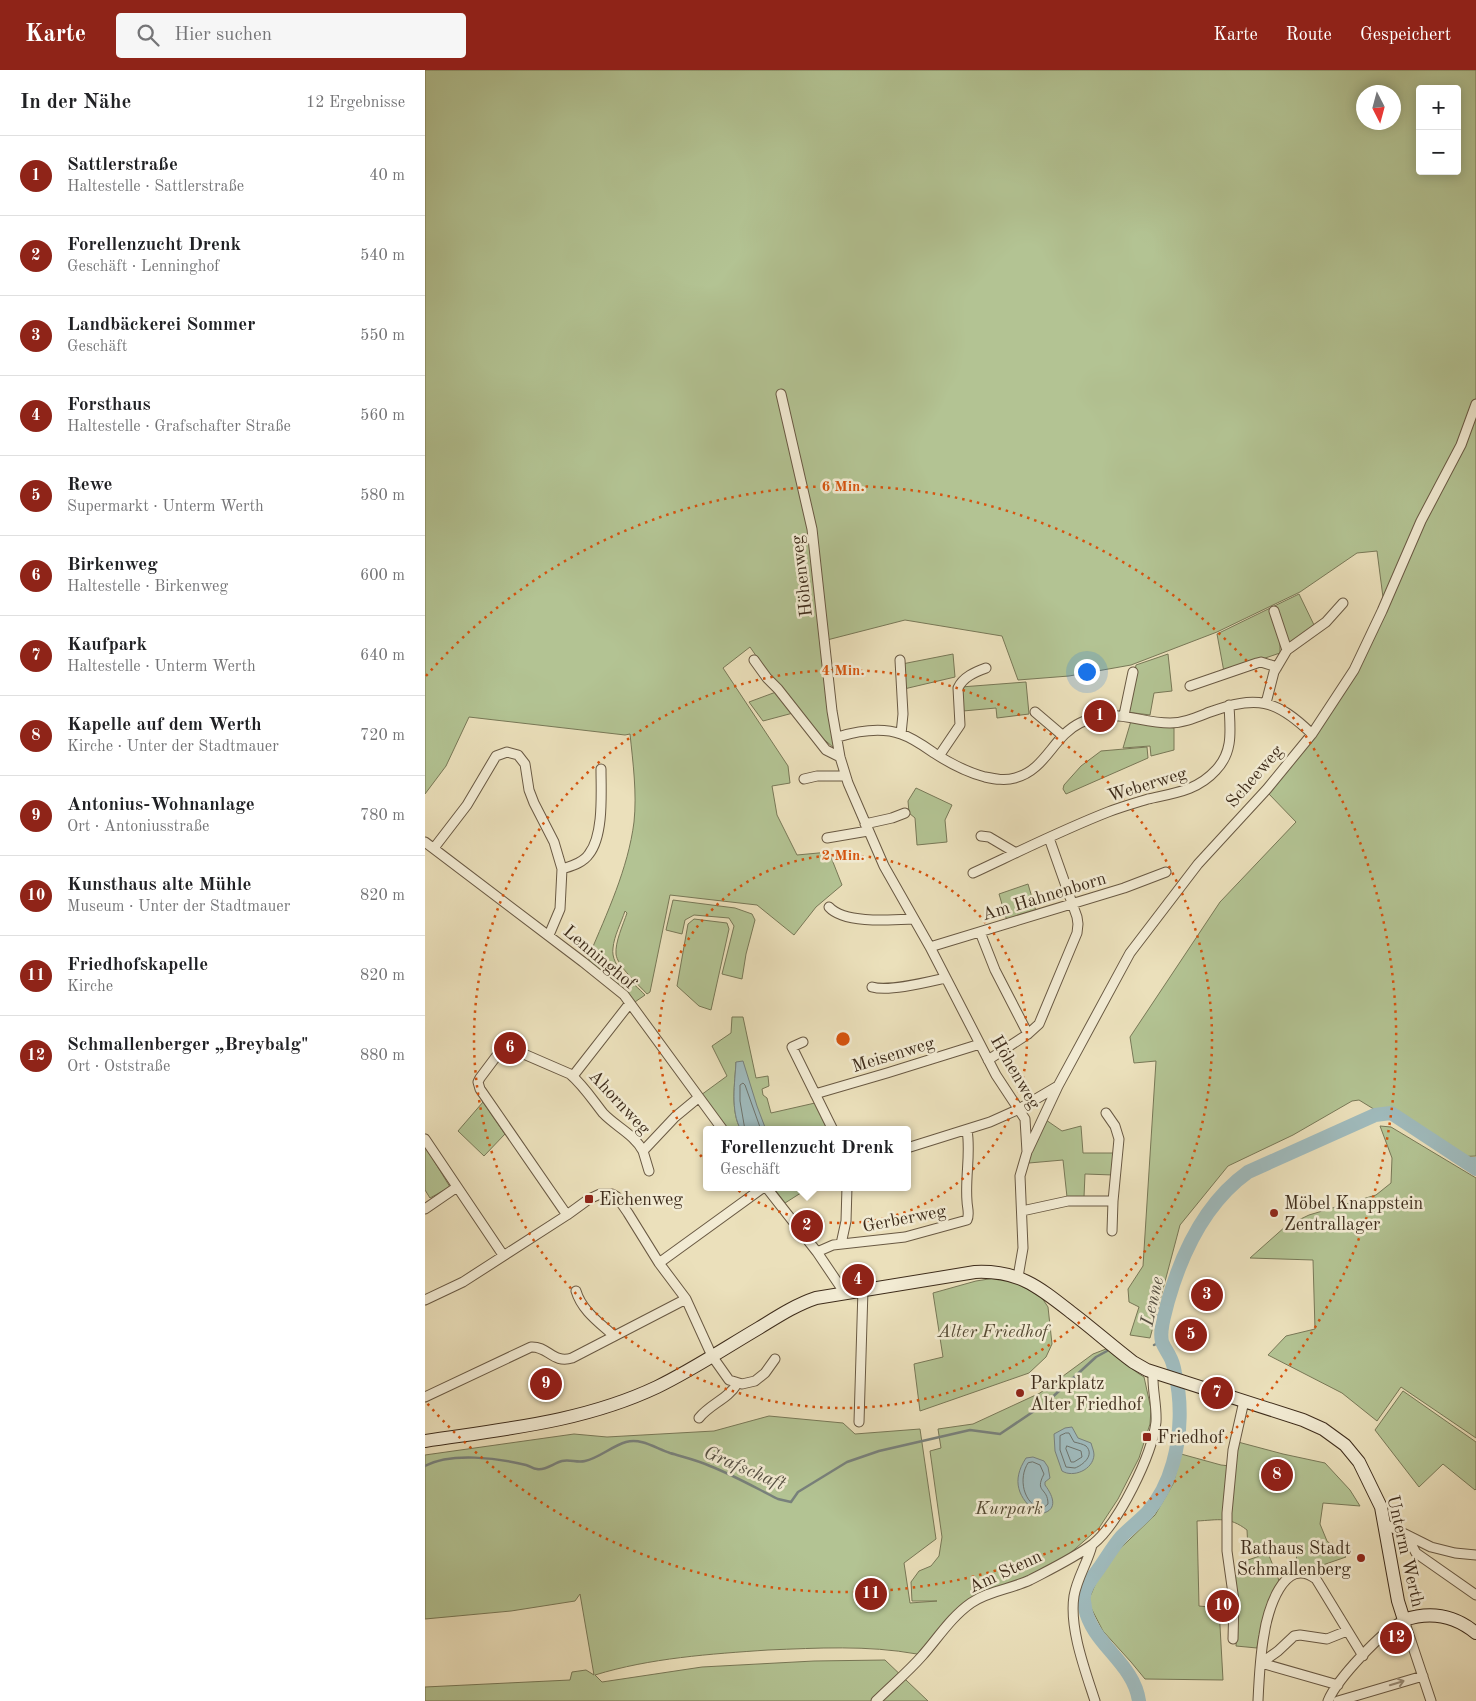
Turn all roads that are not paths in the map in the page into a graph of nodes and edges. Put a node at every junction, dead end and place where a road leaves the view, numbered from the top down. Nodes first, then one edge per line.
1 (781, 394) dead end
2 (1476, 404) edge
3 (1343, 603) dead end
4 (1274, 611) dead end
5 (1287, 650) junction
6 (754, 660) dead end
7 (900, 660) dead end
8 (1277, 667) junction
9 (986, 668) dead end
10 (1133, 672) dead end
11 (1190, 686) dead end
12 (1266, 703) junction
13 (1229, 706) junction
14 (1035, 712) dead end
15 (1124, 715) junction
16 (901, 734) junction
17 (1312, 734) junction
18 (1062, 735) junction
19 (838, 737) junction
20 (939, 756) junction
21 (840, 757) junction
22 (601, 769) dead end
23 (845, 776) junction
24 (804, 779) dead end
25 (905, 813) dead end
26 (866, 828) junction
27 (981, 836) dead end
28 (827, 838) dead end
29 (1049, 838) junction
30 (425, 842) edge
31 (434, 848) junction
32 (1016, 853) junction
33 (562, 869) junction
34 (973, 872) dead end
35 (1166, 872) dead end
36 (1071, 904) junction
37 (829, 907) dead end
38 (914, 919) junction
39 (980, 932) junction
40 (549, 935) junction
41 (930, 947) junction
42 (946, 978) junction
43 (872, 987) dead end
44 (630, 1003) junction
45 (1028, 1034) junction
46 (803, 1042) dead end
47 (980, 1044) junction
48 (988, 1060) junction
49 (573, 1076) junction
50 (1058, 1086) junction
51 (815, 1094) junction
52 (698, 1098) junction
53 (1019, 1109) junction
54 (1106, 1113) dead end
55 (720, 1126) edge
56 (831, 1126) edge
57 (967, 1130) junction
58 (425, 1139) edge
59 (911, 1147) edge
60 (643, 1151) junction
61 (1027, 1152) junction
62 (649, 1171) dead end
63 (457, 1187) junction
64 (759, 1191) edge
65 (768, 1191) edge
66 (847, 1191) edge
67 (1113, 1201) junction
68 (425, 1209) edge
69 (1022, 1211) junction
70 (567, 1215) junction
71 (1112, 1231) dead end
72 (841, 1244) junction
73 (817, 1252) junction
74 (503, 1256) junction
75 (659, 1263) junction
76 (1018, 1277) junction
77 (863, 1289) junction
78 (576, 1292) dead end
79 (845, 1292) junction
80 (686, 1298) junction
81 (425, 1300) edge
82 (614, 1336) junction
83 (712, 1356) junction
84 (775, 1359) dead end
85 (1157, 1374) junction
86 (737, 1384) junction
87 (425, 1397) edge
88 (1244, 1401) junction
89 (699, 1418) dead end
90 (859, 1422) dead end
91 (425, 1441) edge
92 (1385, 1524) junction
93 (1407, 1536) junction
94 (1092, 1545) junction
95 (1476, 1555) edge
96 (1476, 1595) edge
97 (1404, 1620) junction
98 (1347, 1630) junction
99 (1476, 1633) edge
100 (1233, 1639) dead end
101 (1363, 1656) junction
102 (1261, 1663) junction
103 (1423, 1676) junction
104 (1338, 1685) junction
105 (877, 1701) edge
106 (1095, 1701) edge
107 (1258, 1701) edge
108 (1328, 1701) edge
109 (1338, 1701) edge
110 (1431, 1701) edge

1 - 19 street, Höhenweg
2 - 17 street, Scheeweg
3 - 5 street
4 - 5 street
5 - 8 street
6 - 21 street
7 - 16 street
8 - 11 street
8 - 12 street
9 - 20 street
10 - 15 street
12 - 13 street
12 - 17 street
13 - 15 street
13 - 29 street, Weberweg
14 - 18 street
15 - 18 street
16 - 19 street
16 - 20 street
17 - 50 street, Scheeweg
18 - 20 street
19 - 21 street, Höhenweg
21 - 23 street, Höhenweg
22 - 33 street
23 - 24 street
23 - 26 street, Höhenweg
25 - 26 street
26 - 28 street
26 - 38 street, Höhenweg
27 - 32 street
29 - 32 street, Weberweg
29 - 36 street
30 - 31 street, Lenninghof
31 - 33 street
31 - 40 street, Lenninghof
32 - 34 street, Weberweg
33 - 40 street
35 - 36 street, Am Hahnenborn
36 - 39 street, Am Hahnenborn
36 - 45 street
37 - 38 street
38 - 41 street, Höhenweg
39 - 41 street, Am Hahnenborn
39 - 45 street
40 - 44 street, Lenninghof
41 - 42 street, Höhenweg
42 - 43 street
42 - 47 street, Höhenweg
44 - 49 street
44 - 52 street, Lenninghof
45 - 48 street
46 - 51 street
47 - 48 street, Höhenweg
47 - 51 street, Meisenweg
48 - 53 street, Höhenweg
49 - 60 street, Ahornweg
49 - 70 street
50 - 53 street
50 - 61 street, Scheeweg
51 - 56 street
52 - 55 street, Lenninghof
52 - 60 street, Ahornweg
53 - 57 street
53 - 61 street, Höhenweg
54 - 67 street
57 - 59 street
57 - 72 street, Gerberweg
58 - 63 street
60 - 62 street, Ahornweg
61 - 69 street, Höhenweg
63 - 68 street
63 - 74 street
64 - 75 street
65 - 73 street
66 - 72 street
67 - 69 street
67 - 71 street
69 - 76 street, Höhenweg
70 - 74 street
70 - 75 street
72 - 73 street, Gerberweg
73 - 79 street
74 - 81 street
75 - 80 street
76 - 77 street, Unterm Werth
76 - 85 street, Unterm Werth
77 - 79 street, Unterm Werth
77 - 90 street
78 - 82 street
79 - 83 street, Unterm Werth
80 - 82 street
80 - 83 street
82 - 87 street
83 - 86 street
83 - 91 street, Unterm Werth
84 - 86 street
85 - 88 street, Unterm Werth
85 - 94 street, Am Stenn
86 - 89 street
88 - 92 street, Unterm Werth
88 - 100 street
92 - 93 street
92 - 97 street, Unterm Werth
93 - 95 street
93 - 96 street
94 - 105 street, Am Stenn
94 - 106 street, Am Stenn
97 - 99 street
97 - 101 street
97 - 103 street
98 - 101 street
98 - 102 street
98 - 102 street
101 - 104 street
102 - 104 street
102 - 107 street
109 -> 103 street
103 - 110 street
104 - 108 street

